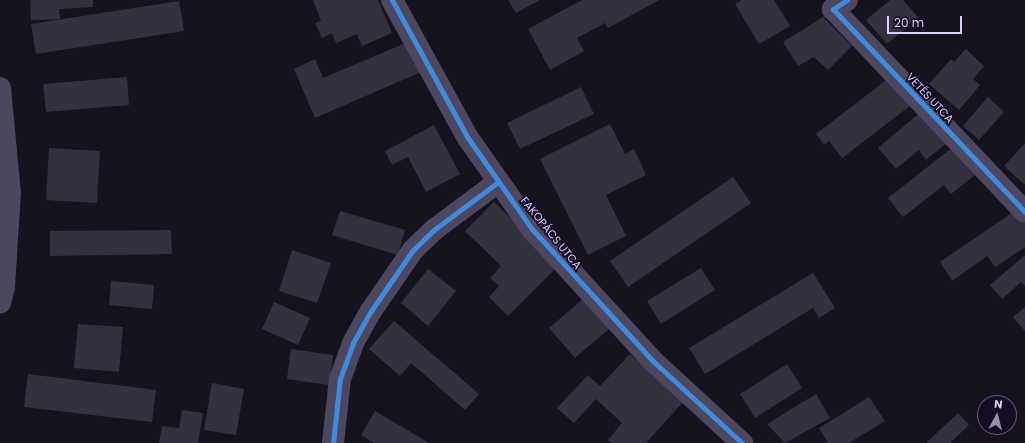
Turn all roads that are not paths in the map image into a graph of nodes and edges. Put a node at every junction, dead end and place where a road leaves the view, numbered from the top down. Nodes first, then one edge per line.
1 (392, 0) edge
2 (847, 0) edge
3 (0, 88) edge
4 (498, 182) junction
5 (1025, 212) edge
6 (0, 303) edge
7 (333, 443) edge
8 (742, 443) edge

1 - 4 street, FAKOPÁCS UTCA
2 - 5 street, VETÉS UTCA
3 - 6 street
4 - 7 street
4 - 8 street, FAKOPÁCS UTCA

